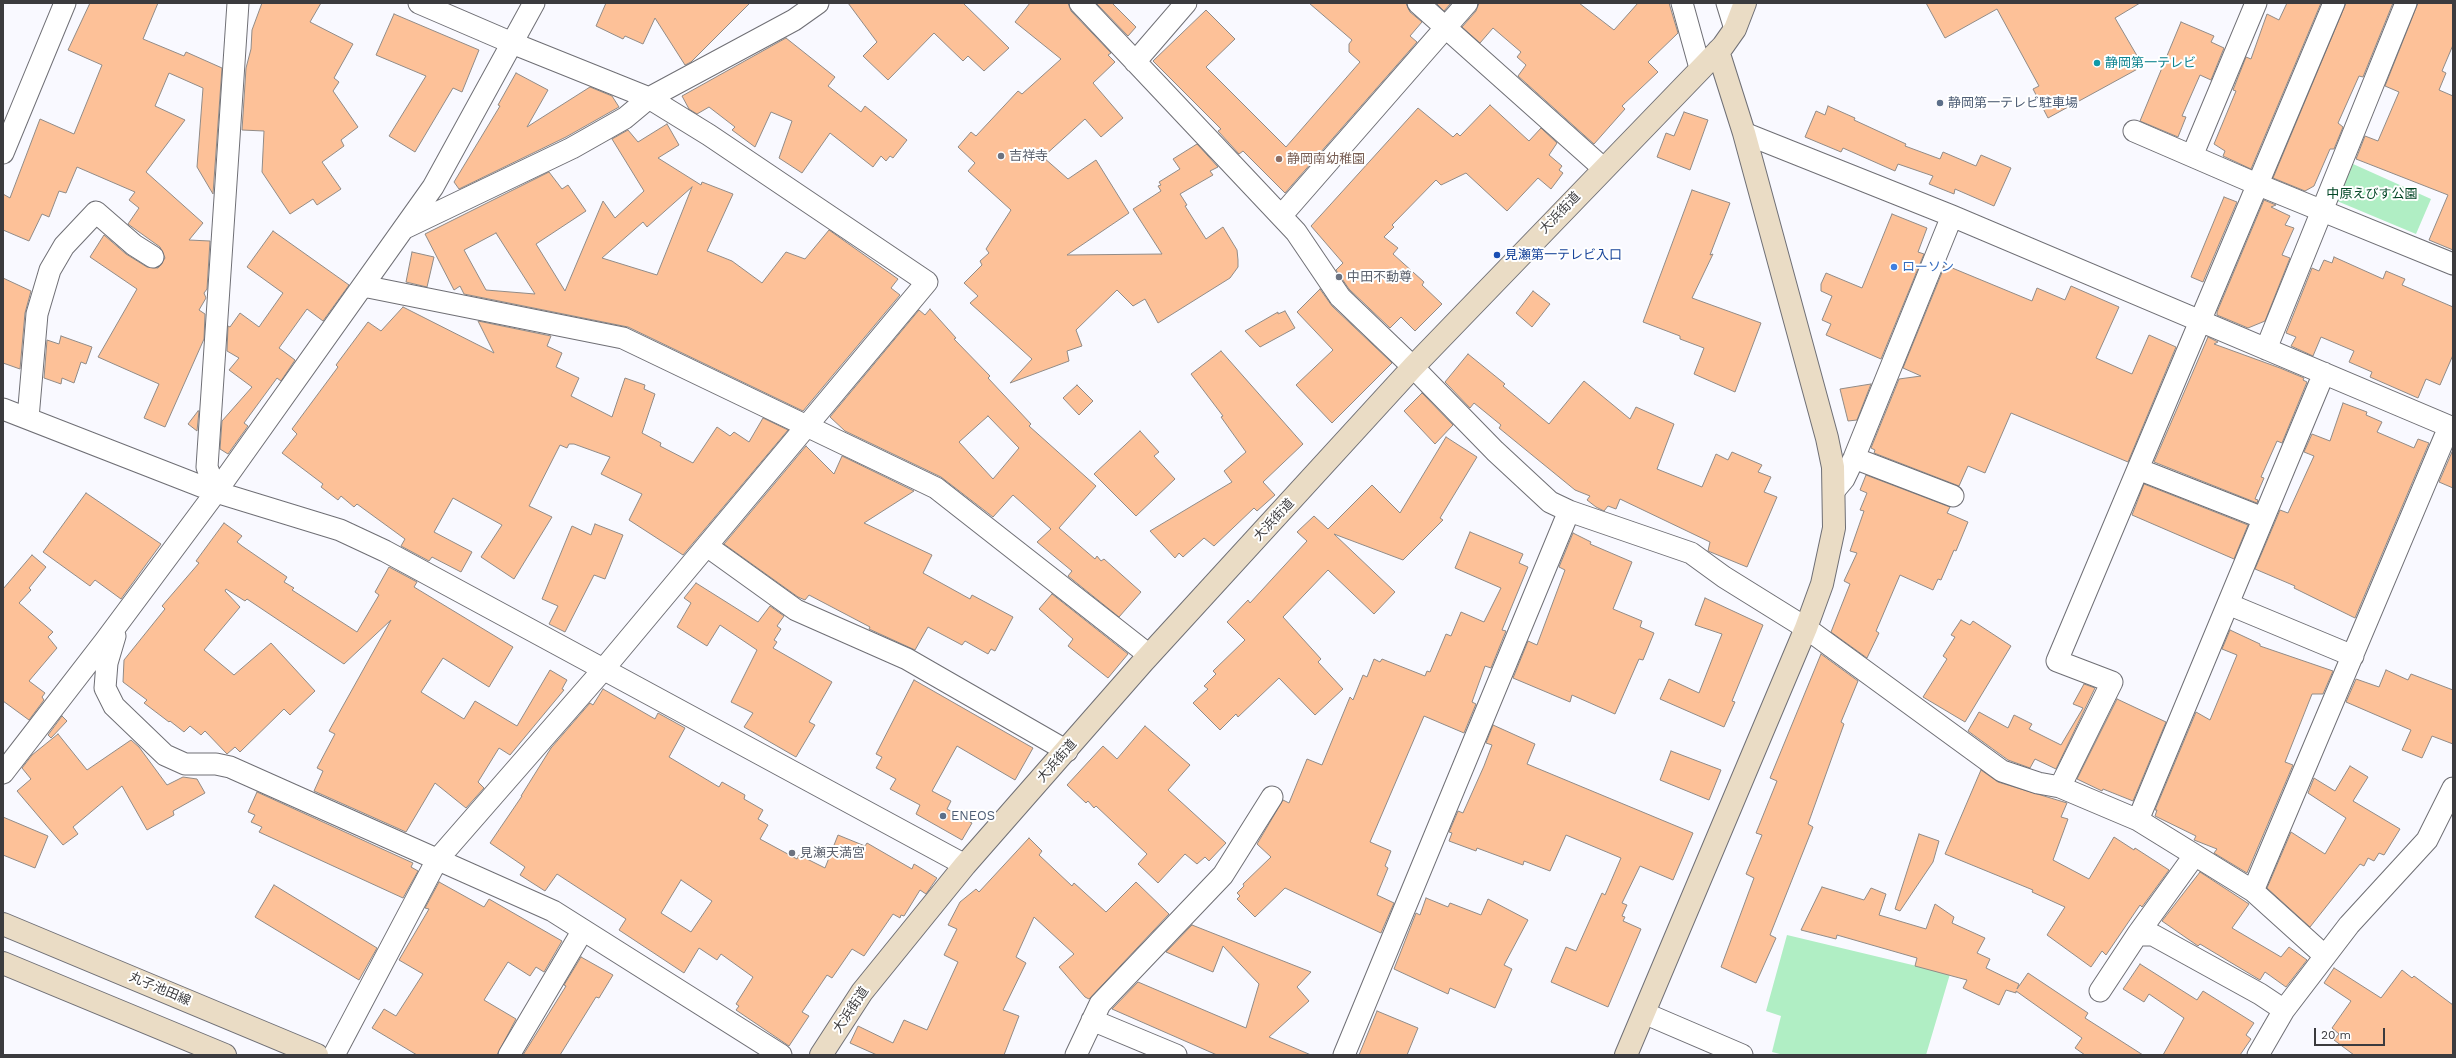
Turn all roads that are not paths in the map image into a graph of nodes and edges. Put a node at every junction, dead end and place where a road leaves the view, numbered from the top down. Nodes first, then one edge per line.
1 (64, 3) edge
2 (238, 3) edge
3 (534, 3) edge
4 (818, 3) edge
5 (1080, 3) edge
6 (1186, 3) edge
7 (1418, 3) edge
8 (1467, 3) edge
9 (1682, 3) edge
10 (1728, 3) edge
11 (1745, 3) edge
12 (2256, 3) edge
13 (2334, 3) edge
14 (2406, 3) edge
15 (429, 5) edge
16 (1446, 28) junction
17 (1735, 29) junction
18 (512, 43) junction
19 (1718, 51) junction
20 (1135, 62) junction
21 (1700, 68) junction
22 (648, 98) junction
23 (2134, 131) dead end
24 (1744, 133) junction
25 (3, 153) edge
26 (2192, 156) junction
27 (1603, 168) junction
28 (2258, 185) junction
29 (2322, 210) junction
30 (1281, 216) junction
31 (1952, 216) junction
32 (404, 228) junction
33 (154, 257) dead end
34 (2453, 264) edge
35 (363, 286) junction
36 (2200, 320) junction
37 (2266, 349) junction
38 (1413, 367) junction
39 (2324, 373) junction
40 (3, 409) edge
41 (28, 418) junction
42 (807, 427) junction
43 (2451, 427) edge
44 (1854, 458) junction
45 (2138, 469) junction
46 (1834, 491) junction
47 (216, 492) junction
48 (1953, 496) dead end
49 (1569, 511) junction
50 (2263, 518) junction
51 (707, 546) junction
52 (2228, 604) junction
53 (120, 622) junction
54 (1806, 628) junction
55 (1149, 655) junction
56 (2353, 656) junction
57 (602, 671) junction
58 (1067, 750) junction
59 (3, 772) edge
60 (2060, 787) junction
61 (2453, 788) edge
62 (1272, 798) dead end
63 (2138, 820) junction
64 (2194, 856) junction
65 (437, 860) junction
66 (965, 865) junction
67 (2253, 891) junction
68 (3, 924) edge
69 (583, 930) junction
70 (2137, 935) junction
71 (2325, 956) junction
72 (3, 963) edge
73 (2100, 991) dead end
74 (2284, 1010) junction
75 (1644, 1013) junction
76 (1092, 1020) junction
77 (225, 1055) edge
78 (317, 1055) edge
79 (334, 1055) edge
80 (509, 1055) edge
81 (781, 1055) edge
82 (821, 1055) edge
83 (1076, 1055) edge
84 (1176, 1055) edge
85 (1344, 1055) edge
86 (1626, 1055) edge
87 (1742, 1055) edge
88 (2258, 1055) edge

1 - 25 street
2 - 47 street
3 - 18 street
4 - 22 street
5 - 20 street
6 - 20 street
7 - 16 street
8 - 16 street
9 - 21 street
10 - 17 street
11 - 17 street, 大浜街道
12 - 26 street
13 - 28 street
14 - 29 street
15 - 18 street
16 - 27 street
16 - 30 street
17 - 19 street, 大浜街道
18 - 22 street
18 - 32 street
19 - 21 street, 大浜街道
19 - 24 street
20 - 30 street
21 - 27 street, 大浜街道
22 - 32 street
22 - 42 street
23 - 26 street
24 - 31 street
24 - 46 street
26 - 28 street
27 - 38 street, 大浜街道
28 - 29 street
28 - 36 street
29 - 34 street
29 - 37 street
30 - 38 street
31 - 36 street
31 - 44 street
32 - 35 street
33 - 41 street
35 - 42 street
35 - 47 street
36 - 37 street
36 - 45 street
37 - 39 street
38 - 49 street
38 - 55 street, 大浜街道
39 - 43 street
39 - 50 street
40 - 41 street
41 - 47 street
42 - 51 street
42 - 55 street
43 - 56 street
44 - 46 street
44 - 48 street
45 - 50 street
45 - 60 street
46 - 54 street
47 - 53 street
47 - 57 street
49 - 54 street
49 - 85 street
50 - 52 street
51 - 57 street
51 - 58 street
52 - 56 street
52 - 63 street
53 - 59 street
53 - 65 street
54 - 60 street
54 - 75 street
55 - 58 street, 大浜街道
56 - 67 street
57 - 65 street
57 - 66 street
58 - 66 street, 大浜街道
60 - 63 street
61 - 71 street
62 - 76 street
63 - 64 street
64 - 67 street
64 - 70 street
65 - 69 street
65 - 79 street
66 - 82 street, 大浜街道
67 - 71 street
68 - 78 street, 丸子池田線
69 - 80 street
69 - 81 street
70 - 73 street
70 - 74 street
71 - 74 street
72 - 77 street
74 - 88 street
75 - 86 street
75 - 87 street
76 - 83 street
76 - 84 street

